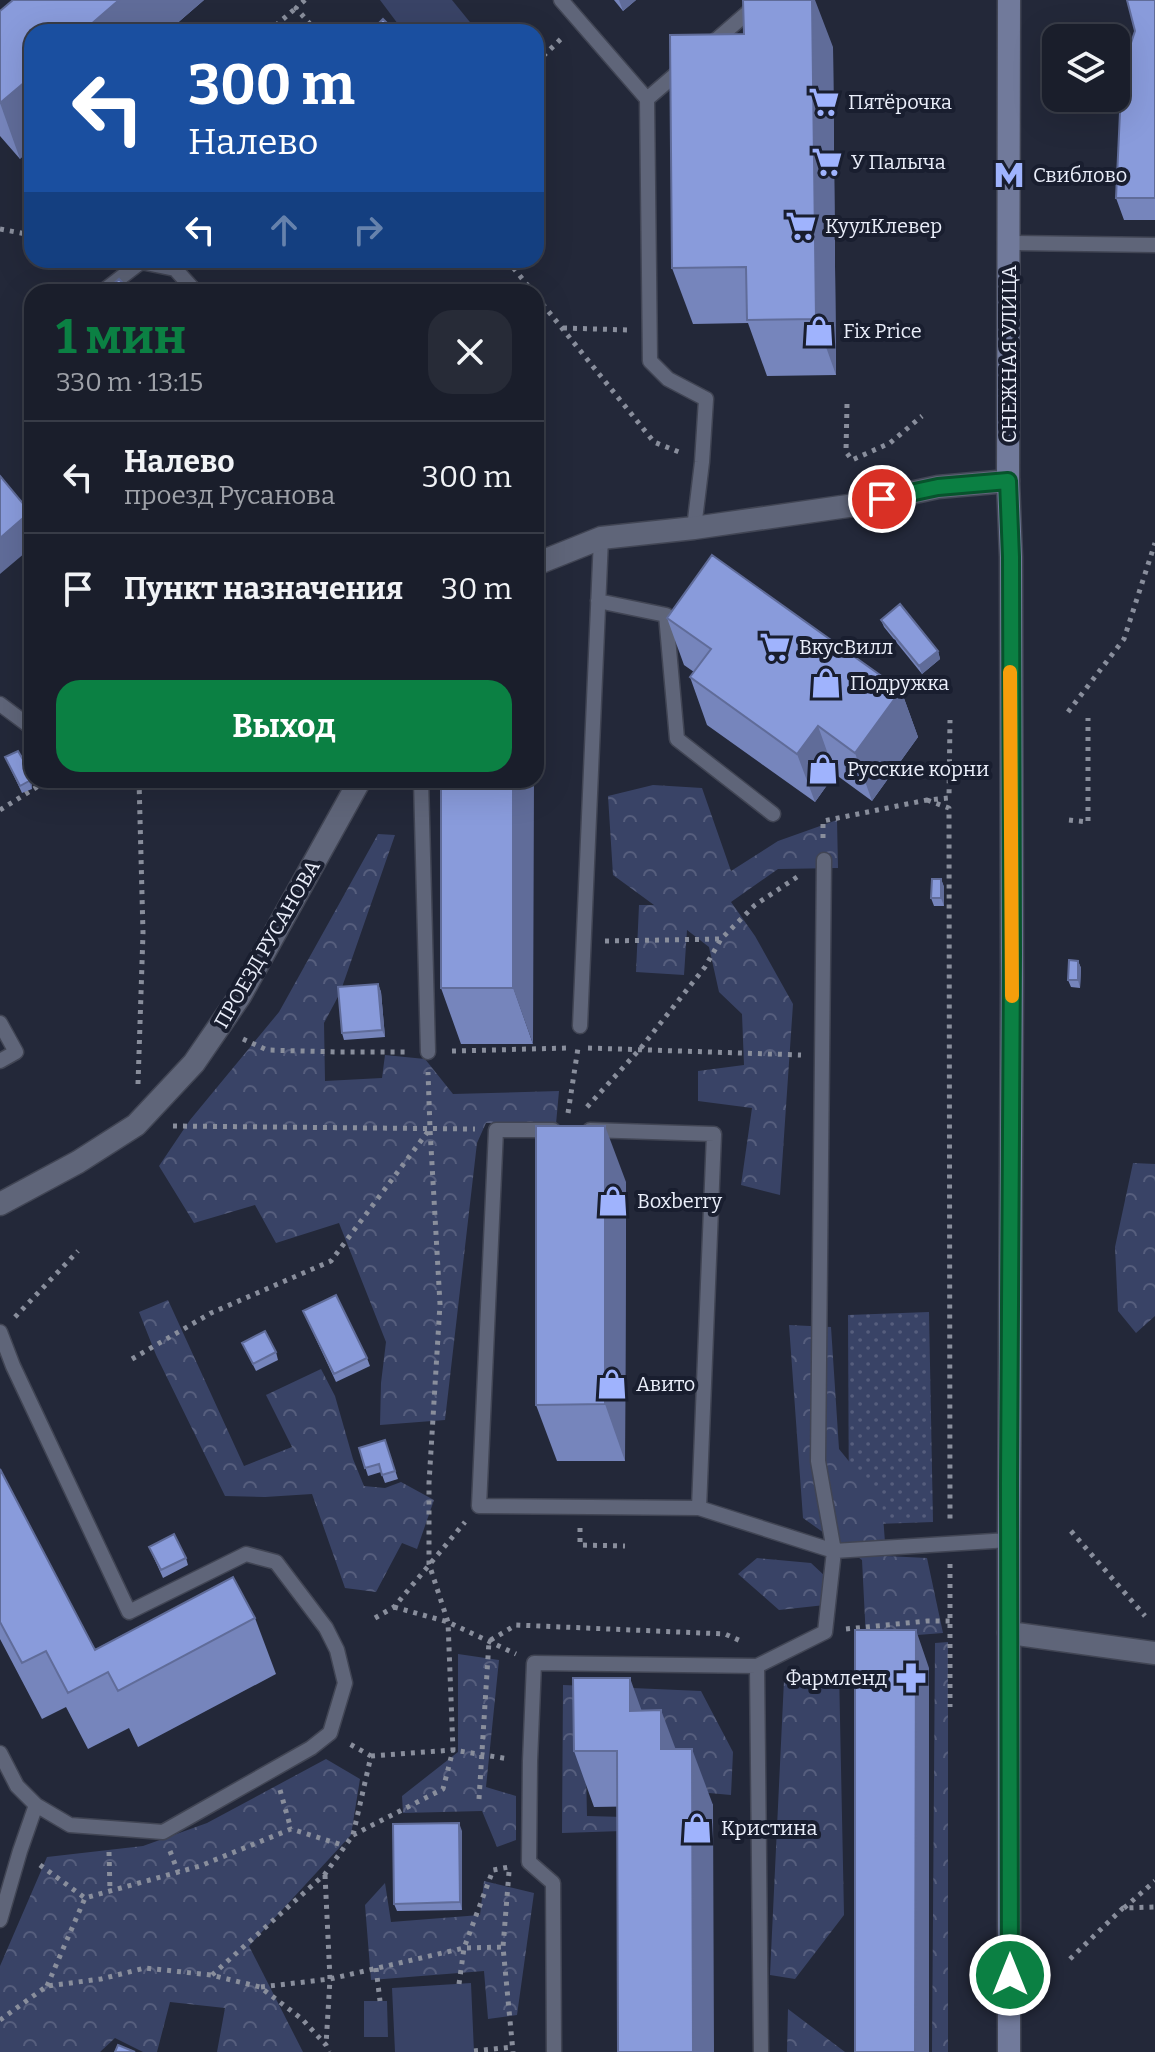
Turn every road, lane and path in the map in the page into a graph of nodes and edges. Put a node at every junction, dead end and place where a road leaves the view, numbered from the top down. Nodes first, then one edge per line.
1 (305, 0) edge
2 (561, 0) edge
3 (762, 0) edge
4 (1009, 0) edge
5 (296, 8) junction
6 (580, 22) junction
7 (277, 24) edge
8 (310, 24) edge
9 (544, 56) edge
10 (647, 99) junction
11 (0, 229) edge
12 (24, 234) edge
13 (1009, 243) junction
14 (1155, 245) edge
15 (133, 268) edge
16 (170, 268) edge
17 (513, 268) edge
18 (112, 284) edge
19 (189, 284) edge
20 (526, 284) edge
21 (544, 306) edge
22 (562, 328) junction
23 (650, 331) junction
24 (847, 404) dead end
25 (922, 416) dead end
26 (702, 462) junction
27 (1008, 481) junction
28 (694, 528) junction
29 (601, 538) junction
30 (1155, 543) edge
31 (544, 561) edge
32 (598, 601) junction
33 (0, 704) edge
34 (1068, 712) dead end
35 (1088, 718) dead end
36 (950, 720) dead end
37 (24, 722) edge
38 (35, 788) edge
39 (139, 788) edge
40 (356, 788) edge
41 (421, 788) edge
42 (927, 800) junction
43 (0, 810) edge
44 (773, 814) dead end
45 (1069, 820) dead end
46 (824, 860) junction
47 (721, 939) junction
48 (584, 942) junction
49 (0, 1023) edge
50 (580, 1026) joint
51 (219, 1028) junction
52 (578, 1048) junction
53 (640, 1049) junction
54 (428, 1052) junction
55 (822, 1056) junction
56 (0, 1061) edge
57 (136, 1125) junction
58 (430, 1129) junction
59 (496, 1130) junction
60 (573, 1130) junction
61 (0, 1204) edge
62 (78, 1251) dead end
63 (0, 1332) edge
64 (132, 1359) dead end
65 (6, 1370) edge
66 (479, 1506) junction
67 (579, 1507) junction
68 (699, 1508) junction
69 (1071, 1531) dead end
70 (1009, 1540) junction
71 (950, 1545) junction
72 (625, 1546) dead end
73 (834, 1551) junction
74 (429, 1564) junction
75 (394, 1607) junction
76 (1145, 1616) dead end
77 (375, 1618) dead end
78 (950, 1621) junction
79 (448, 1622) junction
80 (825, 1632) junction
81 (1009, 1633) junction
82 (1155, 1653) edge
83 (534, 1663) junction
84 (757, 1666) junction
85 (950, 1707) dead end
86 (330, 1733) junction
87 (453, 1750) junction
88 (0, 1753) edge
89 (371, 1756) junction
90 (530, 1761) junction
91 (272, 1770) junction
92 (36, 1805) junction
93 (108, 1828) junction
94 (291, 1829) junction
95 (353, 1835) junction
96 (345, 1846) junction
97 (20, 1851) junction
98 (529, 1862) junction
99 (509, 1867) junction
100 (325, 1874) junction
101 (1155, 1881) edge
102 (110, 1891) junction
103 (85, 1898) junction
104 (1155, 1907) edge
105 (1123, 1908) junction
106 (0, 1920) edge
107 (503, 1947) junction
108 (464, 1948) junction
109 (1070, 1959) dead end
110 (376, 1968) junction
111 (211, 1975) junction
112 (330, 1979) junction
113 (459, 1984) dead end
114 (47, 1986) junction
115 (260, 1987) junction
116 (380, 2001) dead end
117 (0, 2020) edge
118 (328, 2049) edge
119 (513, 2050) edge
120 (474, 2051) edge
121 (554, 2052) edge
122 (761, 2052) edge
123 (1009, 2052) edge

1 - 5 path
2 - 6 lane
3 - 10 lane
4 - 13 main road, СНЕЖНАЯ УЛИЦА
5 - 7 path
5 - 8 path
6 - 9 path
6 - 10 lane
10 - 23 lane
11 - 12 path
13 - 14 lane
13 - 27 main road, СНЕЖНАЯ УЛИЦА
15 - 18 lane
16 - 19 lane
17 - 20 path
21 - 22 path
22 - 23 path
22 - 26 path
23 - 26 lane
24 - 25 path
26 - 28 lane
27 - 28 street
27 - 70 main road, СНЕЖНАЯ УЛИЦА
28 - 29 street
29 - 31 street
29 - 32 lane
30 - 34 path
32 - 44 lane
32 - 48 lane
33 - 37 lane
35 - 45 path
36 - 42 path
38 - 43 path
39 - 57 path
40 - 51 street, ПРОЕЗД РУСАНОВА
41 - 54 lane
42 - 46 path
42 - 71 path
46 - 47 path
46 - 55 lane
47 - 48 path
47 - 53 path
48 - 50 lane
49 - 56 lane
50 - 52 path
51 - 54 path
51 - 57 street, ПРОЕЗД РУСАНОВА
52 - 53 path
52 - 54 path
52 - 60 path
53 - 55 path
53 - 60 path
54 - 58 path
55 - 73 lane
57 - 58 path
57 - 61 street, ПРОЕЗД РУСАНОВА
58 - 59 path
58 - 64 path
58 - 74 path
59 - 60 lane
59 - 66 lane
60 - 68 lane
62 - 63 path
63 - 65 lane
65 - 86 lane
66 - 67 lane
66 - 74 path
67 - 68 lane
67 - 72 path
68 - 73 lane
69 - 76 path
70 - 71 lane
70 - 81 main road, СНЕЖНАЯ УЛИЦА
71 - 73 lane
71 - 78 path
73 - 80 lane
74 - 75 path
74 - 79 path
75 - 77 path
75 - 79 path
78 - 80 path
78 - 85 path
79 - 83 path
79 - 87 path
80 - 84 lane
81 - 82 street
81 - 123 main road, СНЕЖНАЯ УЛИЦА
83 - 84 lane
83 - 90 lane
84 - 122 lane
86 - 89 path
86 - 91 lane
87 - 89 path
87 - 90 path
87 - 95 path
88 - 92 lane
89 - 95 path
90 - 98 lane
91 - 93 lane
91 - 94 path
92 - 93 lane
92 - 97 lane
93 - 102 path
94 - 96 path
94 - 102 path
95 - 96 path
96 - 100 path
97 - 103 path
97 - 106 lane
98 - 99 path
98 - 121 lane
99 - 107 path
99 - 108 path
100 - 111 path
100 - 112 path
101 - 105 path
102 - 103 path
103 - 114 path
104 - 105 path
105 - 109 path
107 - 108 path
107 - 119 path
108 - 110 path
108 - 113 path
110 - 112 path
110 - 116 path
111 - 114 path
111 - 115 path
112 - 115 path
112 - 118 path
114 - 117 path
115 - 118 path
119 - 120 path

